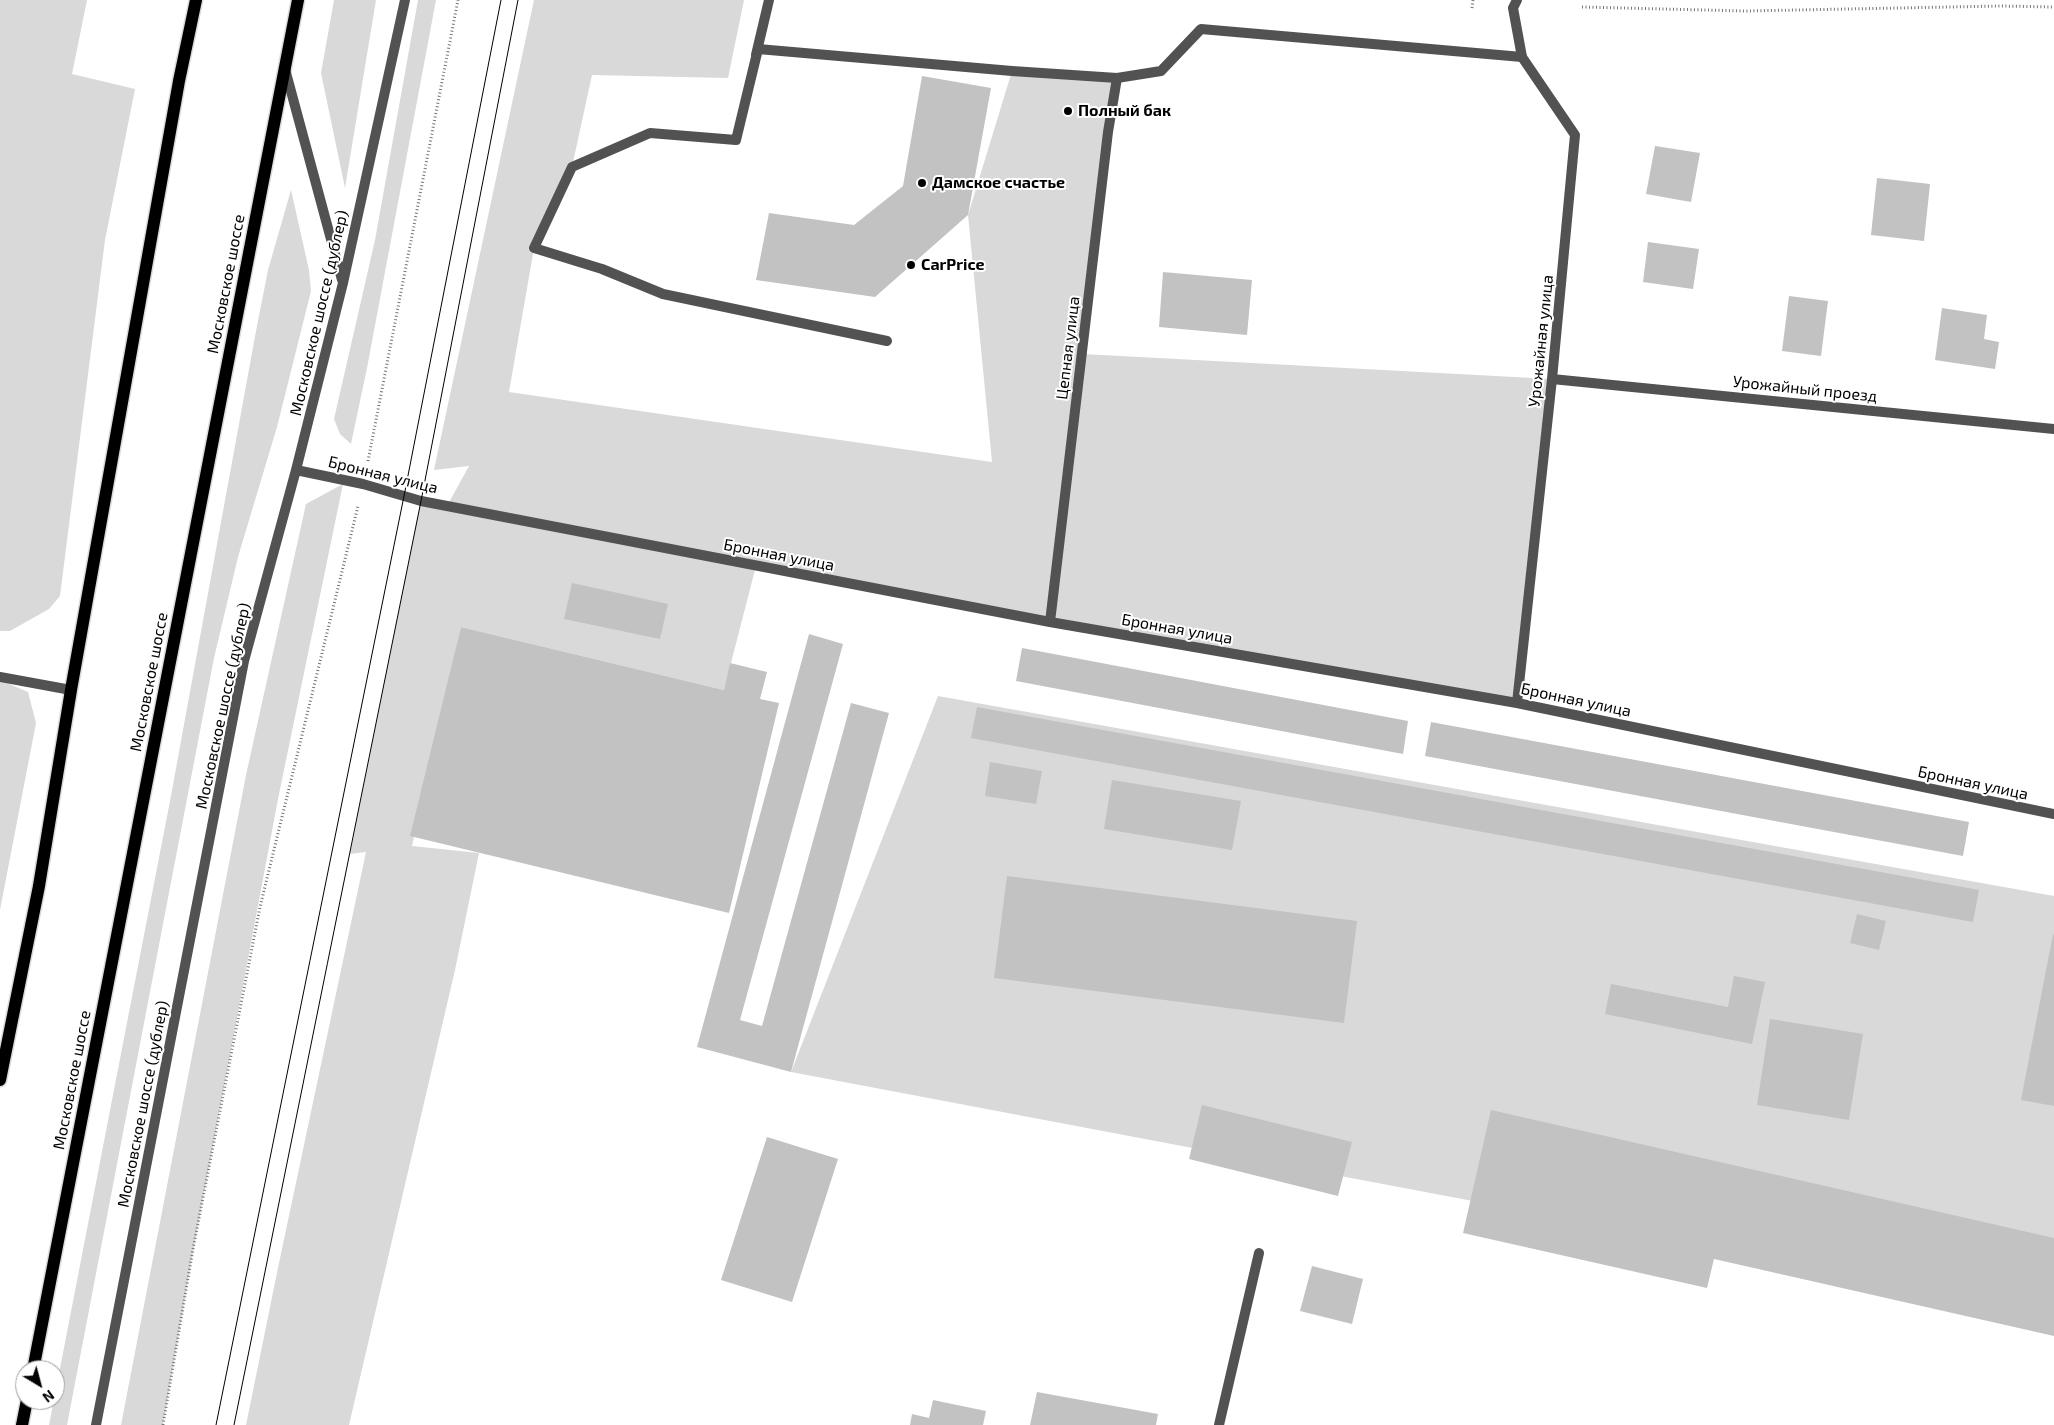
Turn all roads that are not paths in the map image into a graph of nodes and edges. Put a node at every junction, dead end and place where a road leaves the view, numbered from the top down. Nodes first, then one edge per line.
1 (196, 0) edge
2 (298, 0) edge
3 (405, 0) edge
4 (769, 0) edge
5 (1517, 0) edge
6 (758, 48) junction
7 (1522, 57) junction
8 (285, 66) junction
9 (1117, 78) junction
10 (343, 283) junction
11 (887, 341) dead end
12 (1552, 379) junction
13 (2054, 429) edge
14 (296, 470) junction
15 (1050, 622) junction
16 (0, 677) edge
17 (71, 690) junction
18 (1517, 703) junction
19 (2054, 814) edge
20 (0, 1080) edge
21 (1259, 1253) dead end
22 (35, 1360) edge
23 (25, 1410) edge
24 (22, 1425) edge
25 (96, 1425) edge
26 (1218, 1425) edge

1 - 17 main road
2 - 8 main road, Московское шоссе
3 - 10 street, Московское шоссе (дублер)
4 - 6 street
5 - 7 street, Урожайная улица
6 - 9 street
6 - 11 street
7 - 9 street
7 - 12 street, Урожайная улица
8 - 10 street
8 - 22 main road, Московское шоссе
9 - 15 street, Цепная улица
10 - 14 street, Московское шоссе (дублер)
12 - 13 street, Урожайный проезд
12 - 18 street, Урожайная улица
14 - 15 street, Бронная улица
14 - 25 street, Московское шоссе (дублер)
15 - 18 street, Бронная улица
16 - 17 street
17 - 20 main road
18 - 19 street, Бронная улица
21 - 26 street
23 - 24 main road

